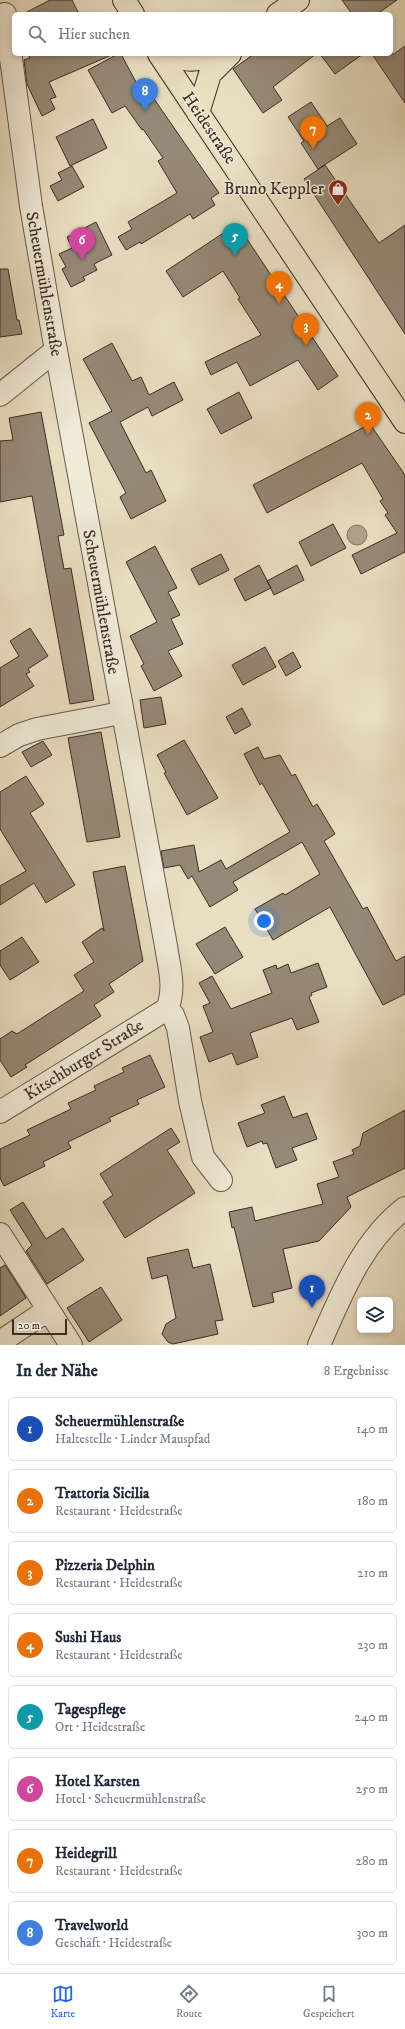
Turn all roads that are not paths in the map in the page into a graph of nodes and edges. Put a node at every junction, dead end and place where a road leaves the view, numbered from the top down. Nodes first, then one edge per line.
1 (124, 0) edge
2 (298, 0) edge
3 (132, 12) edge
4 (281, 12) edge
5 (5, 14) dead end
6 (160, 56) edge
7 (172, 56) edge
8 (208, 56) edge
9 (228, 56) edge
10 (198, 113) junction
11 (56, 350) junction
12 (0, 395) edge
13 (405, 422) edge
14 (121, 713) junction
15 (0, 746) edge
16 (167, 1009) junction
17 (0, 1112) edge
18 (221, 1180) dead end
19 (405, 1208) edge
20 (0, 1234) edge
21 (48, 1310) junction
22 (0, 1342) edge
23 (71, 1345) edge
24 (319, 1345) edge

1 - 3 main road
2 - 4 main road
5 - 11 street, Scheuermühlenstraße
6 - 10 main road, Heidestraße
7 - 8 main road
9 - 10 main road
10 - 13 main road, Heidestraße
11 - 12 street
11 - 14 street, Scheuermühlenstraße
14 - 15 street
14 - 16 street, Scheuermühlenstraße
16 - 17 street, Kitschburger Straße
16 - 18 street
19 - 24 street
20 - 21 street
21 - 22 street
21 - 23 street

